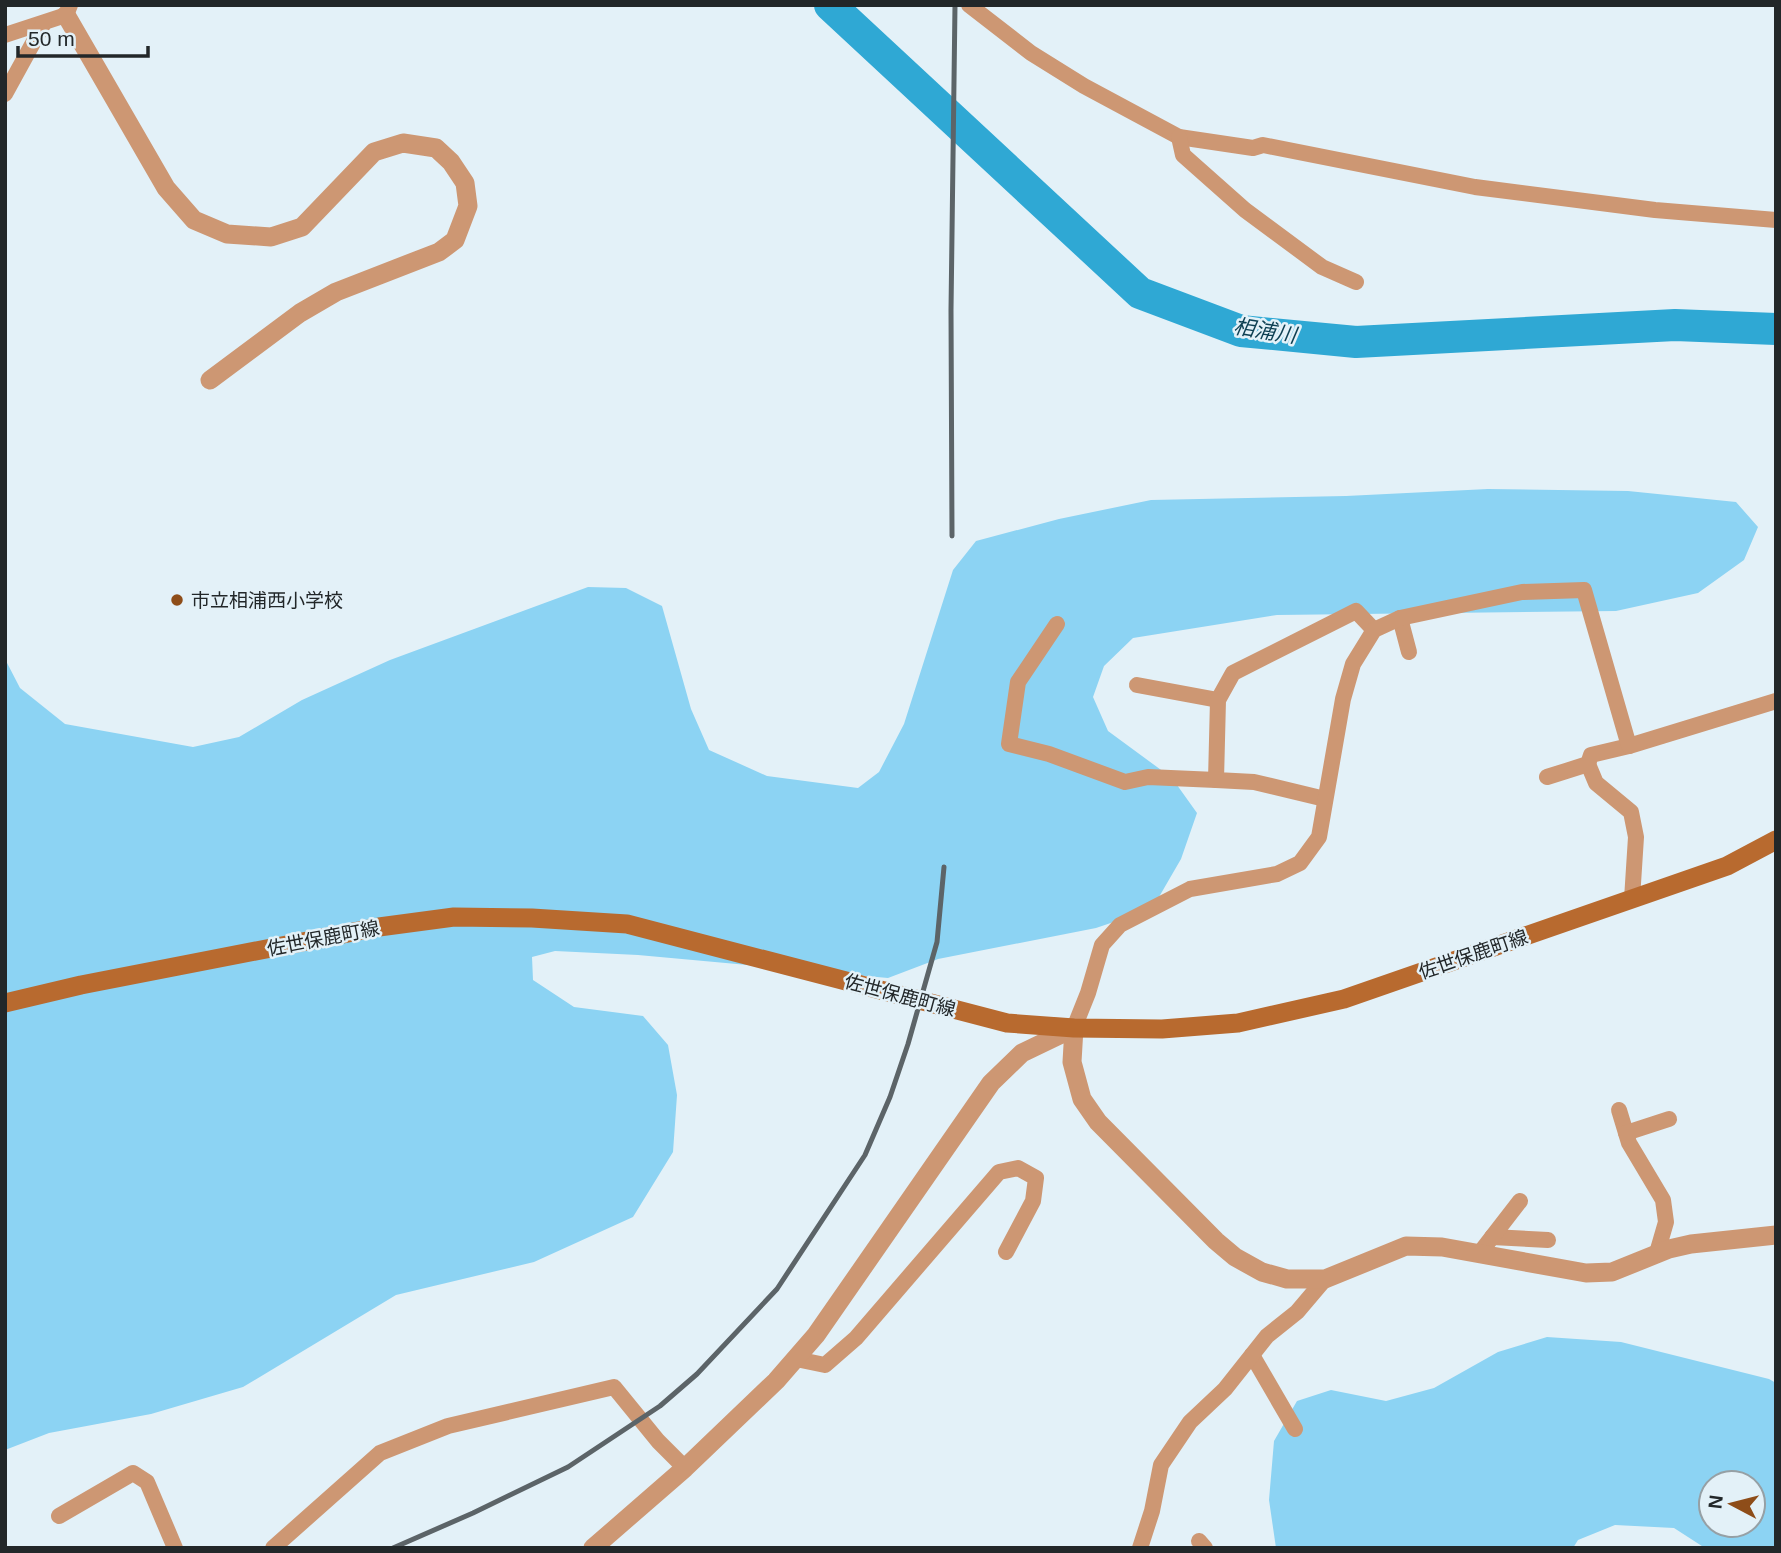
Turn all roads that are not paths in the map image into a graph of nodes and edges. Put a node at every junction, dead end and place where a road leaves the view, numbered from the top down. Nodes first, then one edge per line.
1 (969, 5) edge
2 (68, 10) edge
3 (44, 23) junction
4 (5, 35) edge
5 (5, 94) edge
6 (1179, 137) junction
7 (1776, 220) edge
8 (1356, 282) dead end
9 (210, 380) dead end
10 (1400, 618) junction
11 (1057, 624) dead end
12 (1374, 630) junction
13 (1409, 652) dead end
14 (1137, 685) dead end
15 (1218, 700) junction
16 (1776, 701) edge
17 (1629, 746) junction
18 (1588, 764) junction
19 (1547, 777) dead end
20 (1216, 780) junction
21 (1325, 799) junction
22 (1776, 839) edge
23 (1632, 899) junction
24 (5, 1003) edge
25 (1074, 1028) junction
26 (1619, 1110) dead end
27 (1669, 1119) dead end
28 (1626, 1133) junction
29 (1520, 1201) dead end
30 (1776, 1235) edge
31 (1492, 1237) junction
32 (1548, 1240) dead end
33 (1006, 1252) dead end
34 (1479, 1254) junction
35 (1657, 1254) junction
36 (1325, 1279) junction
37 (1252, 1355) junction
38 (796, 1359) junction
39 (1295, 1429) dead end
40 (685, 1468) junction
41 (59, 1516) dead end
42 (175, 1548) edge
43 (273, 1548) edge
44 (593, 1548) edge
45 (1140, 1548) edge

1 - 6 street
2 - 3 street
2 - 9 street
3 - 4 street
3 - 5 street
6 - 7 street
6 - 8 street
10 - 12 street
10 - 13 street
10 - 17 street
11 - 20 street
12 - 15 street
12 - 21 street
14 - 15 street
15 - 20 street
16 - 17 street
17 - 18 street
18 - 19 street
18 - 23 street
20 - 21 street
21 - 25 street
22 - 23 main road, 佐世保鹿町線
23 - 25 main road, 佐世保鹿町線
24 - 25 main road, 佐世保鹿町線
25 - 36 street
25 - 38 street
26 - 28 street
27 - 28 street
28 - 35 street
29 - 31 street
30 - 35 street
31 - 32 street
31 - 34 street
33 - 38 street
34 - 35 street
34 - 36 street
36 - 37 street
37 - 39 street
37 - 45 street
38 - 40 street
40 - 43 street
40 - 44 street
41 - 42 street

